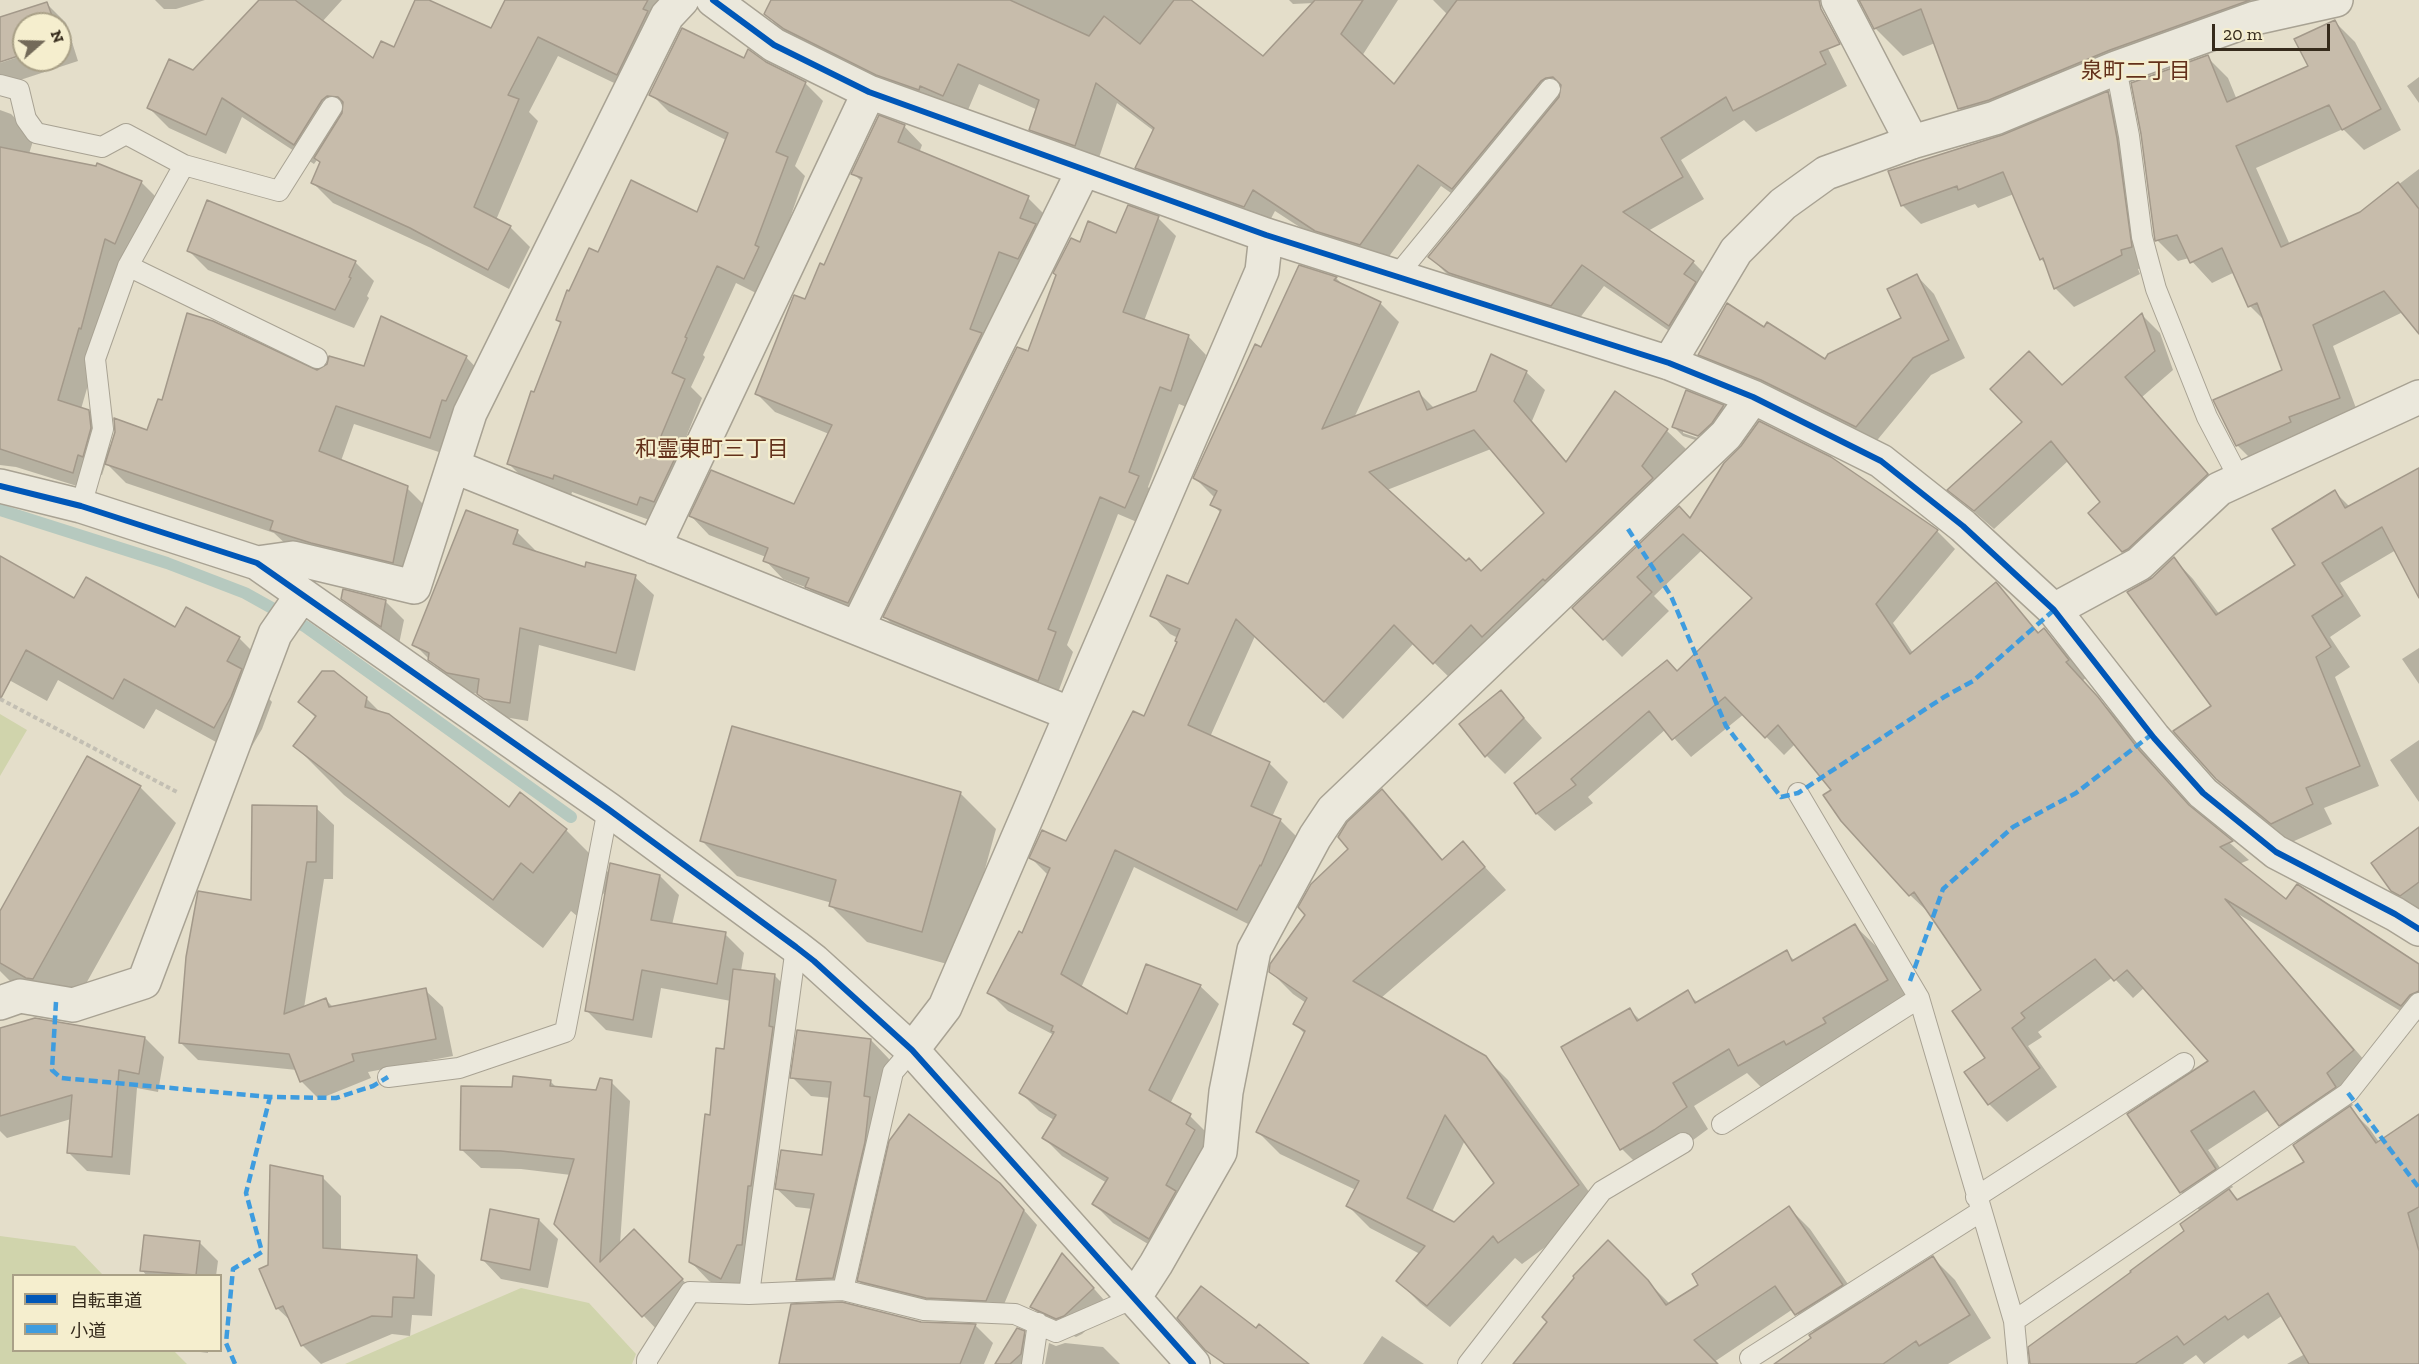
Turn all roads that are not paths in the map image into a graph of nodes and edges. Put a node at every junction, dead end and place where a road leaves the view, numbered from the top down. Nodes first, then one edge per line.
1 (682, 0) edge
2 (713, 0) edge
3 (1838, 0) edge
4 (2336, 0) edge
5 (2116, 68) junction
6 (0, 85) edge
7 (1550, 88) dead end
8 (869, 92) junction
9 (332, 107) dead end
10 (1911, 142) junction
11 (184, 165) junction
12 (1083, 171) junction
13 (1266, 235) junction
14 (128, 266) junction
15 (1395, 278) junction
16 (317, 358) dead end
17 (1669, 363) junction
18 (1753, 397) junction
19 (2419, 397) edge
20 (453, 466) junction
21 (2240, 480) junction
22 (0, 486) edge
23 (81, 506) junction
24 (654, 547) junction
25 (257, 563) junction
26 (302, 595) junction
27 (2054, 610) junction
28 (858, 628) junction
29 (1071, 714) junction
30 (1798, 793) dead end
31 (608, 809) junction
32 (2419, 929) edge
33 (796, 948) junction
34 (1919, 998) junction
35 (0, 1003) edge
36 (2419, 1003) edge
37 (912, 1050) junction
38 (2184, 1063) dead end
39 (388, 1077) dead end
40 (1722, 1124) dead end
41 (1683, 1143) dead end
42 (1978, 1205) junction
43 (843, 1290) junction
44 (749, 1294) junction
45 (1134, 1298) junction
46 (2014, 1321) junction
47 (1038, 1323) junction
48 (1750, 1358) dead end
49 (647, 1364) edge
50 (1032, 1364) edge
51 (1193, 1364) edge
52 (1468, 1364) edge
53 (2018, 1364) edge

1 - 20 street
2 - 8 street
3 - 10 street
4 - 5 street
5 - 10 street
5 - 21 lane
6 - 11 lane
7 - 15 lane
8 - 12 street
8 - 24 street
9 - 11 lane
10 - 17 street
11 - 14 lane
12 - 13 street
12 - 28 street
13 - 15 street
13 - 29 street
14 - 16 lane
14 - 23 lane
15 - 17 street
17 - 18 street
18 - 27 street
18 - 45 street
19 - 21 street
20 - 24 street
20 - 25 street
21 - 27 street
22 - 23 street
23 - 25 street
24 - 28 street
25 - 26 street
26 - 31 street
26 - 35 street
27 - 32 street
28 - 29 street
29 - 37 street
30 - 34 lane
31 - 33 street
31 - 39 lane
33 - 37 street
33 - 44 lane
34 - 40 lane
34 - 42 lane
36 - 46 lane
37 - 43 lane
37 - 45 street
38 - 42 lane
41 - 52 lane
42 - 46 lane
42 - 48 lane
43 - 44 lane
43 - 47 lane
44 - 49 lane
45 - 47 lane
45 - 51 street
46 - 53 lane
47 - 50 lane

